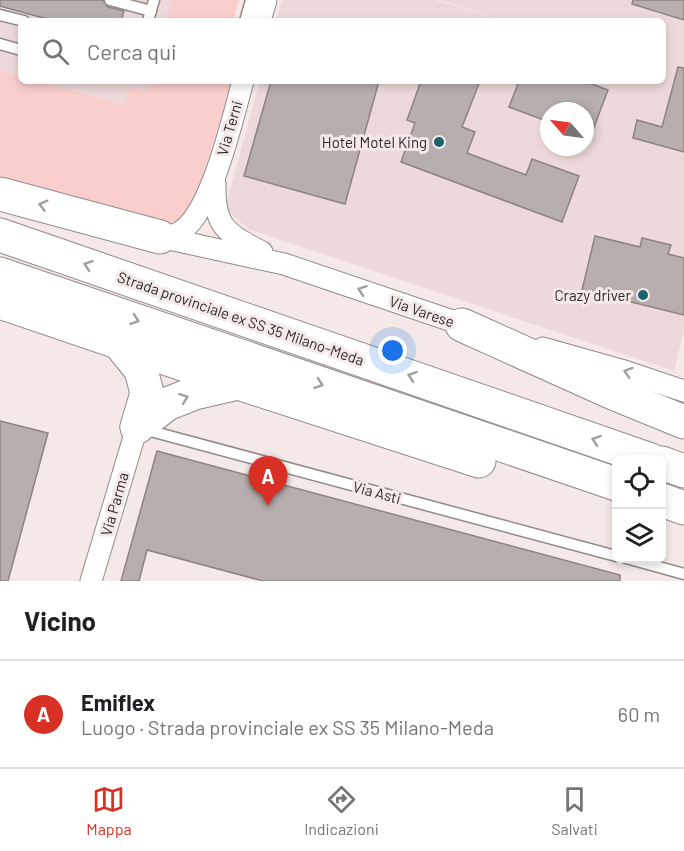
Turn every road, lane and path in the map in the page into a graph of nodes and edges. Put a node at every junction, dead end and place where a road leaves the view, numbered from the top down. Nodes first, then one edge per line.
1 (110, 0) edge
2 (251, 0) edge
3 (266, 0) edge
4 (151, 11) edge
5 (0, 15) edge
6 (246, 18) edge
7 (261, 18) edge
8 (18, 20) edge
9 (0, 44) edge
10 (18, 49) edge
11 (242, 84) edge
12 (215, 175) junction
13 (0, 194) edge
14 (0, 235) edge
15 (160, 237) junction
16 (284, 264) junction
17 (0, 274) edge
18 (0, 302) edge
19 (462, 325) junction
20 (120, 344) junction
21 (238, 383) junction
22 (684, 391) edge
23 (684, 422) edge
24 (137, 427) junction
25 (508, 446) junction
26 (639, 455) edge
27 (666, 464) edge
28 (684, 471) edge
29 (612, 483) edge
30 (666, 501) edge
31 (684, 508) edge
32 (612, 555) edge
33 (644, 563) edge
34 (684, 574) edge
35 (91, 581) edge

1 - 4 lane
2 - 6 lane
3 - 7 street
5 - 8 lane
9 - 10 lane
11 - 12 street, Via Terni
12 - 15 street
12 - 16 street
15 -> 13 highway
26 -> 14 highway, Strada provinciale ex SS 35 Milano-Meda
15 - 16 street, Via Varese
19 -> 16 street, Via Varese
17 -> 25 highway
18 - 20 highway
22 -> 19 street, Via Varese
19 - 23 highway
20 - 21 highway
20 - 24 highway
24 -> 21 highway
21 - 25 highway
24 - 32 lane, Via Asti
24 - 35 street, Via Parma
25 - 29 highway
27 - 28 highway
30 - 31 highway
33 - 34 lane

